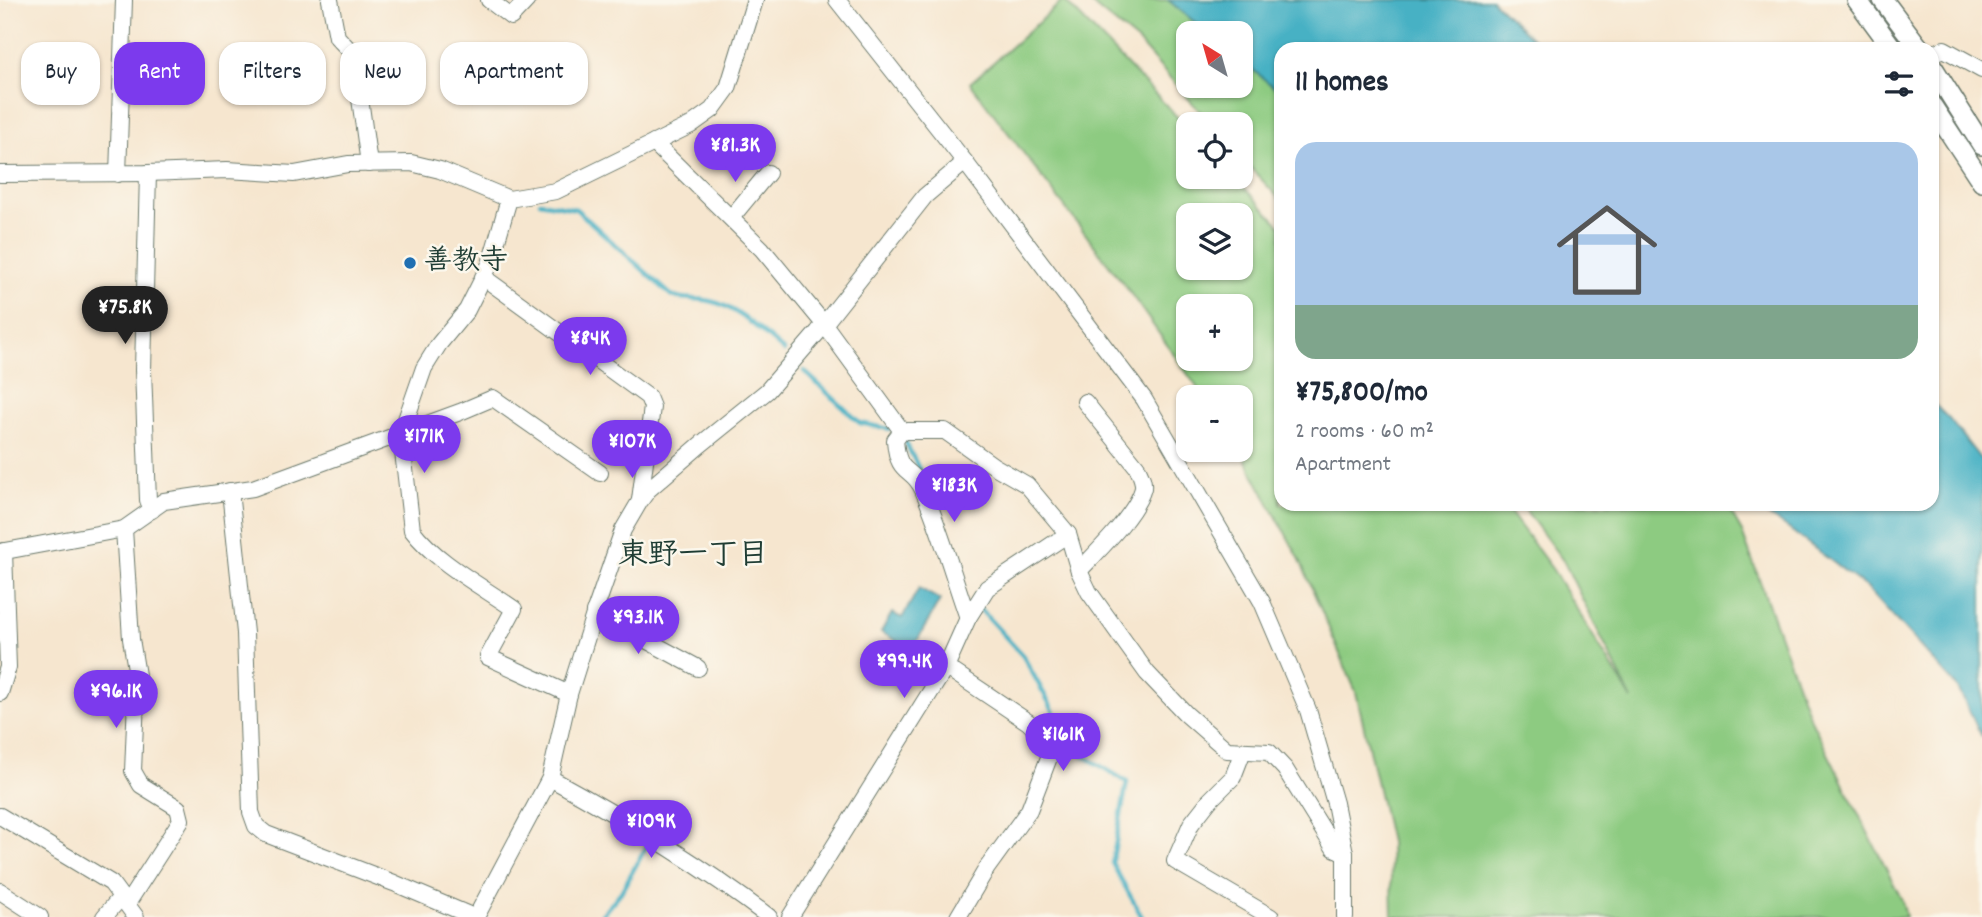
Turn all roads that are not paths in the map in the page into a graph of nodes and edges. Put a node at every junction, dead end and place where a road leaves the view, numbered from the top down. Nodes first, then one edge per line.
1 (124, 0) edge
2 (330, 0) edge
3 (489, 0) edge
4 (527, 0) edge
5 (755, 0) edge
6 (837, 0) edge
7 (1857, 0) edge
8 (1883, 0) edge
9 (1888, 42) edge
10 (1915, 42) edge
11 (1939, 51) edge
12 (1982, 70) edge
13 (1939, 77) edge
14 (1939, 117) edge
15 (654, 143) junction
16 (1982, 145) edge
17 (965, 162) junction
18 (369, 164) junction
19 (148, 173) junction
20 (768, 173) dead end
21 (0, 174) edge
22 (118, 174) junction
23 (1982, 182) edge
24 (509, 199) junction
25 (730, 218) junction
26 (484, 277) junction
27 (824, 324) junction
28 (1085, 402) dead end
29 (902, 431) junction
30 (401, 434) junction
31 (600, 473) dead end
32 (230, 491) junction
33 (640, 501) junction
34 (152, 510) junction
35 (124, 529) junction
36 (1068, 534) junction
37 (2, 552) edge
38 (1079, 571) junction
39 (594, 612) junction
40 (968, 618) junction
41 (946, 667) junction
42 (698, 668) dead end
43 (0, 693) edge
44 (569, 694) junction
45 (1243, 751) junction
46 (550, 778) junction
47 (0, 816) edge
48 (1346, 853) junction
49 (0, 891) edge
50 (128, 906) edge
51 (1252, 912) edge
52 (767, 916) edge
53 (40, 917) edge
54 (104, 917) edge
55 (475, 917) edge
56 (790, 917) edge
57 (958, 917) edge
58 (1271, 917) edge
59 (1345, 917) edge

1 - 22 street
2 - 18 street
3 - 4 street
5 - 15 street
6 - 17 street
7 - 9 main road
8 - 10 main road
11 - 12 street
13 - 16 main road
14 - 23 main road
15 - 24 street
15 - 25 street
17 - 27 street
17 - 48 street
18 - 19 street
18 - 24 street
19 - 22 street
19 - 34 street
20 - 25 street
21 - 22 street
24 - 26 street
25 - 27 street
26 - 30 street
26 - 33 street
27 - 29 street
27 - 33 street
28 - 38 street
29 - 36 street
29 - 40 street
30 - 31 street
30 - 32 street
30 - 44 street
32 - 34 street
32 - 55 street
33 - 39 street
34 - 35 street
35 - 37 street
35 - 50 street
36 - 38 street
36 - 40 street
37 - 43 street
38 - 45 street
39 - 42 street
39 - 44 street
40 - 41 street
41 - 56 street
41 - 57 street
44 - 46 street
45 - 48 street
45 - 51 street
46 - 52 street
46 - 55 street
47 - 50 street
48 - 59 street
49 - 53 street
50 - 54 street
51 - 58 street

